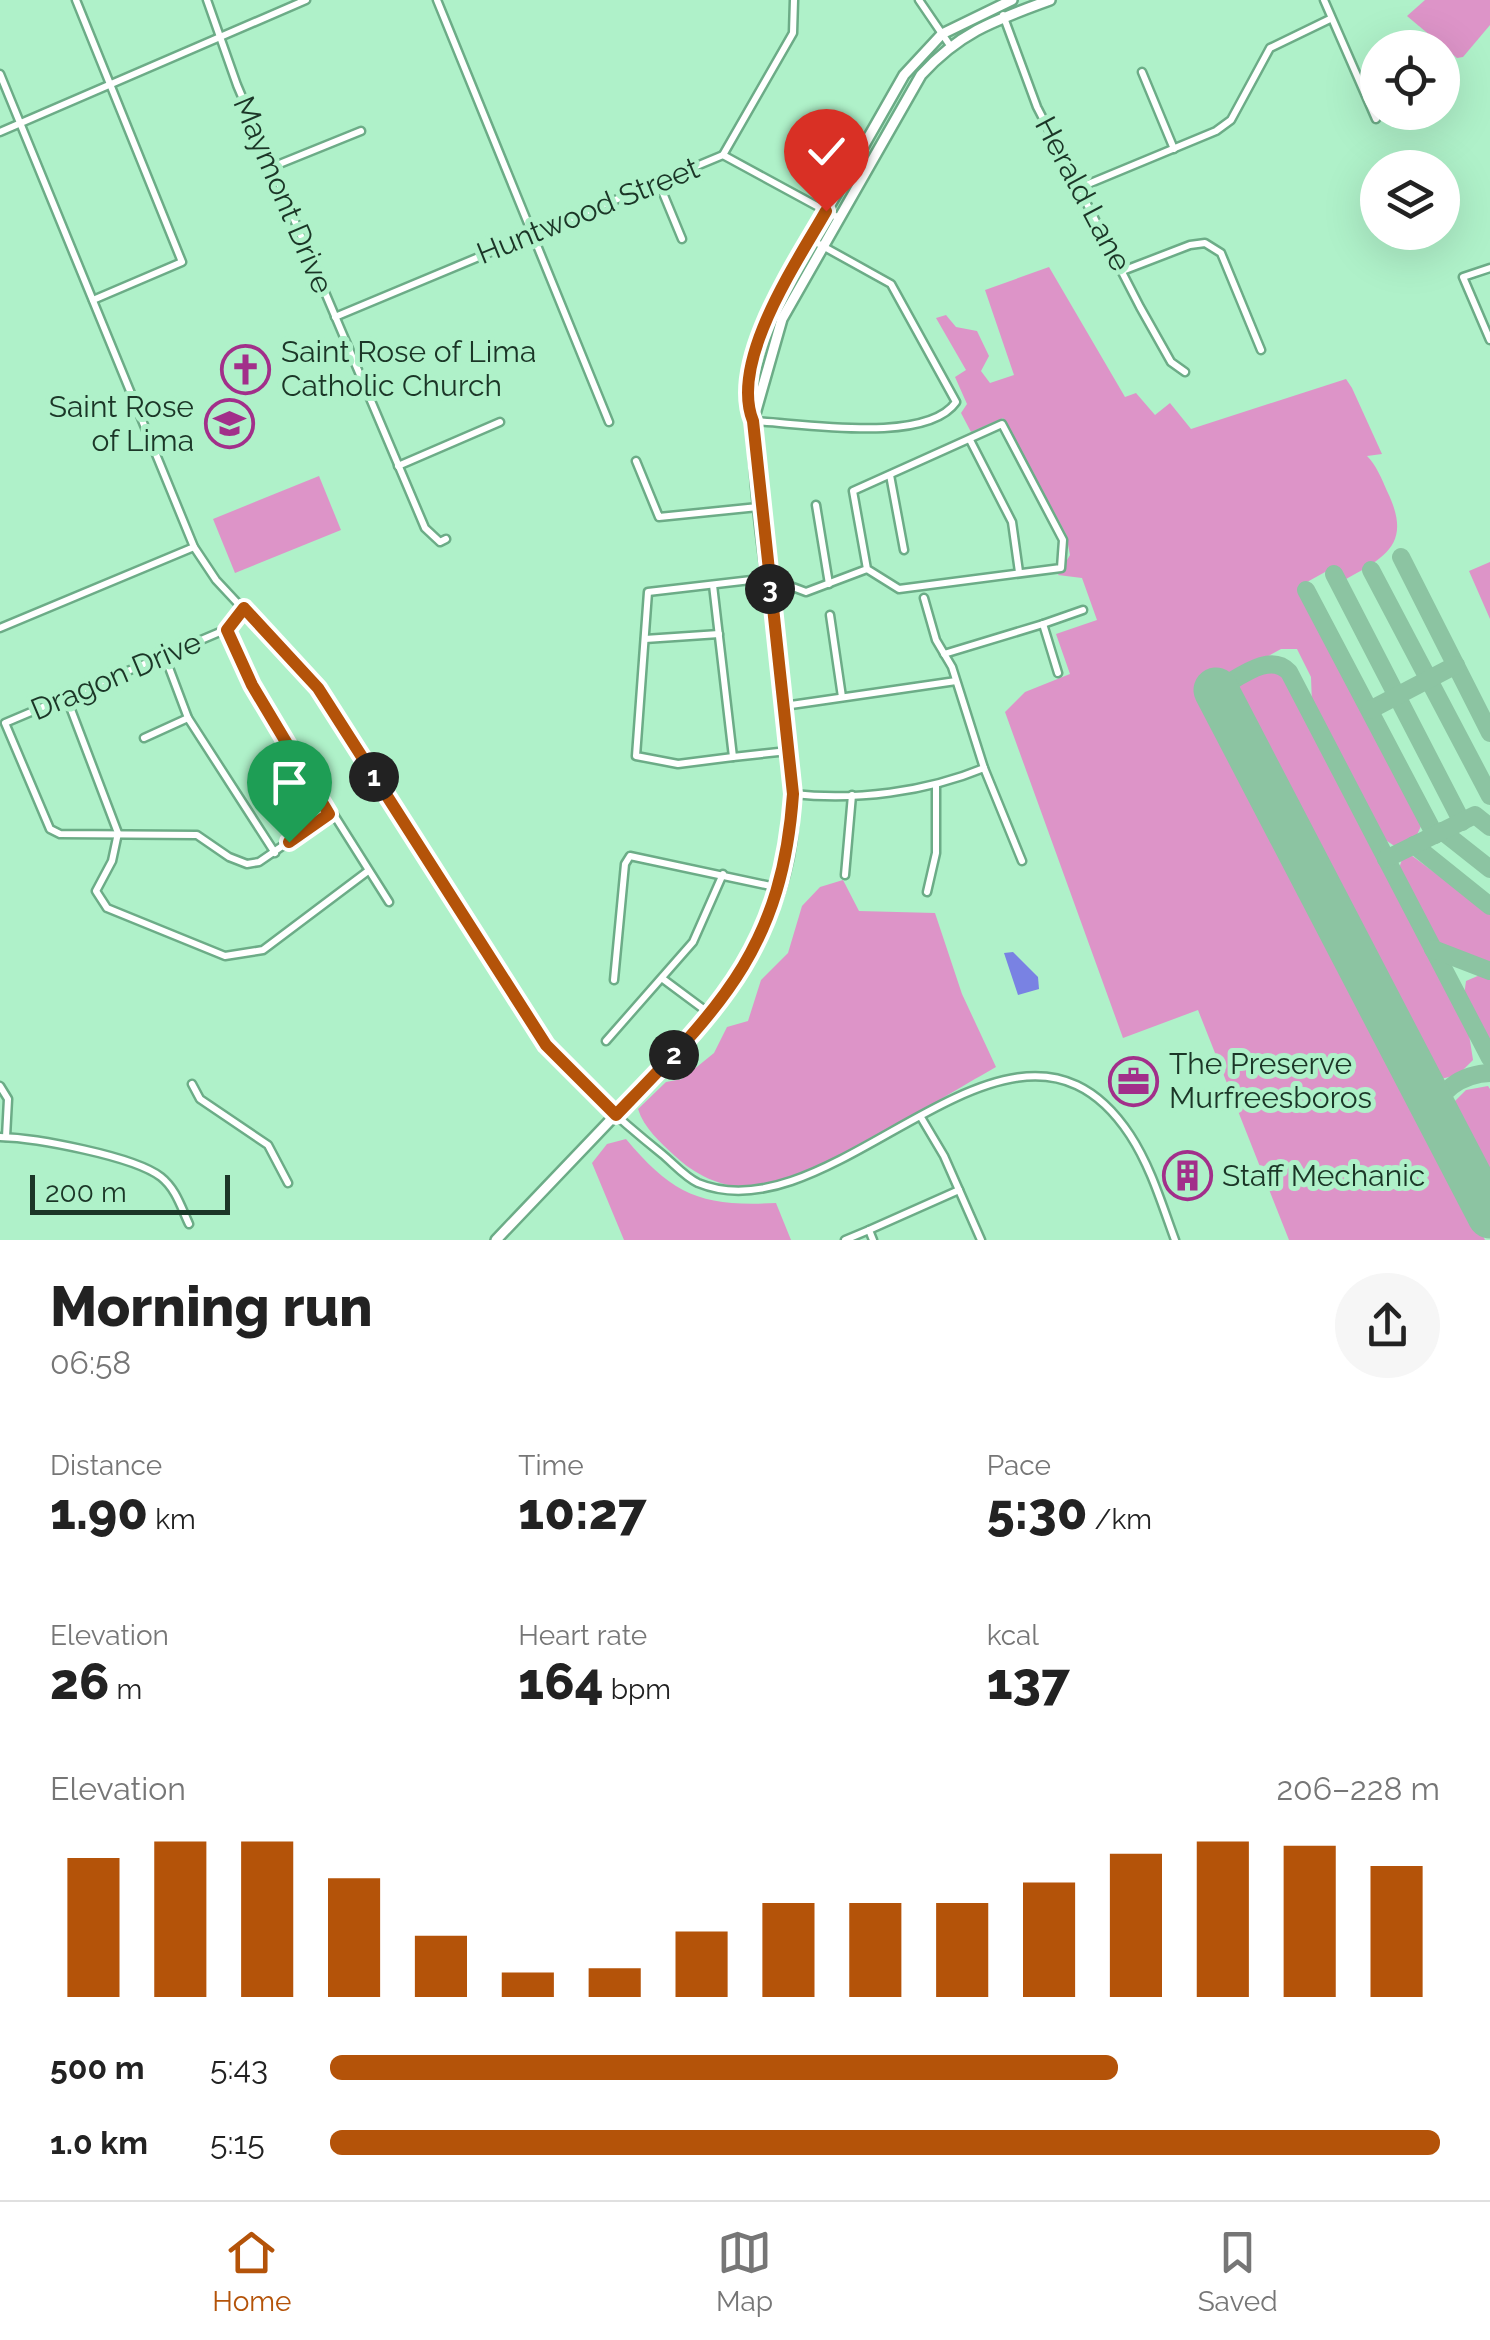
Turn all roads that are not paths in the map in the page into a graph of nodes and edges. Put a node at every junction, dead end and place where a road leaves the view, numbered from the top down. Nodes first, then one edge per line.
1 (76, 0) edge
2 (207, 0) edge
3 (306, 0) edge
4 (437, 0) edge
5 (794, 0) edge
6 (919, 0) edge
7 (1012, 0) edge
8 (1050, 0) edge
9 (1324, 0) edge
10 (999, 5) junction
11 (1004, 17) junction
12 (1330, 19) junction
13 (942, 34) junction
14 (221, 36) junction
15 (949, 44) junction
16 (1142, 72) dead end
17 (0, 74) edge
18 (1360, 84) edge
19 (111, 86) junction
20 (20, 123) junction
21 (361, 131) dead end
22 (0, 132) edge
23 (1174, 148) junction
24 (723, 156) junction
25 (272, 167) junction
26 (658, 181) junction
27 (1081, 187) junction
28 (826, 211) junction
29 (837, 217) junction
30 (533, 233) junction
31 (682, 239) dead end
32 (810, 239) junction
33 (822, 245) junction
34 (1490, 268) edge
35 (1125, 270) junction
36 (93, 300) junction
37 (335, 318) junction
38 (1490, 340) edge
39 (1261, 350) dead end
40 (1184, 372) dead end
41 (753, 421) junction
42 (500, 422) dead end
43 (610, 422) dead end
44 (970, 440) junction
45 (636, 461) dead end
46 (398, 466) junction
47 (890, 475) junction
48 (816, 506) dead end
49 (760, 507) junction
50 (446, 539) dead end
51 (194, 546) junction
52 (904, 550) dead end
53 (867, 569) junction
54 (1020, 572) junction
55 (768, 578) junction
56 (829, 584) junction
57 (713, 585) junction
58 (924, 598) dead end
59 (244, 608) junction
60 (1083, 610) dead end
61 (830, 615) dead end
62 (1043, 624) junction
63 (0, 628) edge
64 (227, 630) junction
65 (719, 634) junction
66 (646, 640) junction
67 (944, 654) junction
68 (164, 657) junction
69 (1058, 672) dead end
70 (956, 681) junction
71 (842, 698) junction
72 (66, 699) junction
73 (783, 706) junction
74 (188, 718) junction
75 (144, 738) dead end
76 (788, 751) junction
77 (734, 757) junction
78 (984, 768) junction
79 (936, 785) junction
80 (793, 794) junction
81 (852, 795) junction
82 (329, 814) junction
83 (118, 833) junction
84 (274, 853) junction
85 (1022, 860) dead end
86 (368, 872) junction
87 (723, 874) junction
88 (845, 875) dead end
89 (780, 888) junction
90 (927, 892) dead end
91 (389, 902) dead end
92 (663, 979) junction
93 (614, 980) dead end
94 (711, 1014) junction
95 (606, 1041) dead end
96 (192, 1084) dead end
97 (0, 1086) edge
98 (616, 1115) junction
99 (922, 1119) junction
100 (3, 1137) edge
101 (288, 1182) dead end
102 (960, 1190) junction
103 (189, 1224) dead end
104 (869, 1230) junction
105 (496, 1240) edge
106 (845, 1240) edge
107 (873, 1240) edge
108 (981, 1240) edge
109 (1175, 1240) edge

1 - 19 street
2 - 14 street, Maymont Drive
3 - 14 street
4 - 30 street
5 - 24 street
6 - 13 street
7 - 10 main road
8 - 11 main road
9 - 12 street
10 - 11 street, Herald Lane
10 - 13 main road
11 - 15 main road
11 - 27 street, Herald Lane
12 - 18 street
12 - 23 street
13 - 15 street
13 - 28 main road
14 - 19 street
14 - 25 street, Maymont Drive
15 - 29 main road
16 - 23 street
17 - 20 street
19 - 20 street
19 - 36 street
20 - 22 street
20 - 36 street
21 - 25 street
23 - 27 street
24 - 26 street, Huntwood Street
24 - 28 street, Huntwood Street
25 - 37 street, Maymont Drive
26 - 30 street, Huntwood Street
26 - 31 street
27 - 35 street, Herald Lane
28 - 29 street, Huntwood Street
28 - 32 main road
29 - 33 main road
30 - 37 street, Huntwood Street
30 - 43 street
32 - 33 street
32 - 41 main road
33 - 41 main road
33 - 41 street
34 - 38 street
35 - 39 street
35 - 40 street, Herald Lane
36 - 51 street
37 - 46 street, Maymont Drive
41 - 49 main road
42 - 46 street
44 - 47 street
44 - 54 street
44 - 54 street
45 - 49 street
46 - 50 street, Maymont Drive
47 - 52 street
47 - 53 street
48 - 56 street
49 - 55 main road
51 - 59 street
51 - 63 street
53 - 54 street
53 - 56 street
55 - 56 street
55 - 57 street
55 - 73 main road
57 - 65 street
57 - 66 street
58 - 67 street
59 - 64 street
59 - 98 street
60 - 62 street
61 - 71 street
62 - 67 street
62 - 69 street
64 - 68 street, Dragon Drive
64 - 82 street
65 - 66 street
65 - 77 street
66 - 77 street
67 - 70 street
68 - 72 street, Dragon Drive
68 - 74 street
70 - 71 street
70 - 78 street
71 - 73 street
72 - 83 street
72 - 83 street, Dragon Drive
73 - 76 main road
74 - 75 street
74 - 84 street
76 - 77 street
76 - 80 main road
78 - 79 street
78 - 85 street
79 - 81 street
79 - 90 street
80 - 81 street
80 - 89 main road
81 - 88 street
82 - 84 street
82 - 86 street
83 - 84 street
83 - 86 street
86 - 91 street
87 - 89 street
87 - 92 street
87 - 93 street
89 - 94 main road
92 - 94 street
92 - 95 street
94 - 98 main road
96 - 101 street
97 - 100 street
98 - 99 street
98 - 105 main road
99 - 102 street
99 - 109 street
100 - 103 street
102 - 104 street
102 - 108 street
104 - 106 street
104 - 107 street

